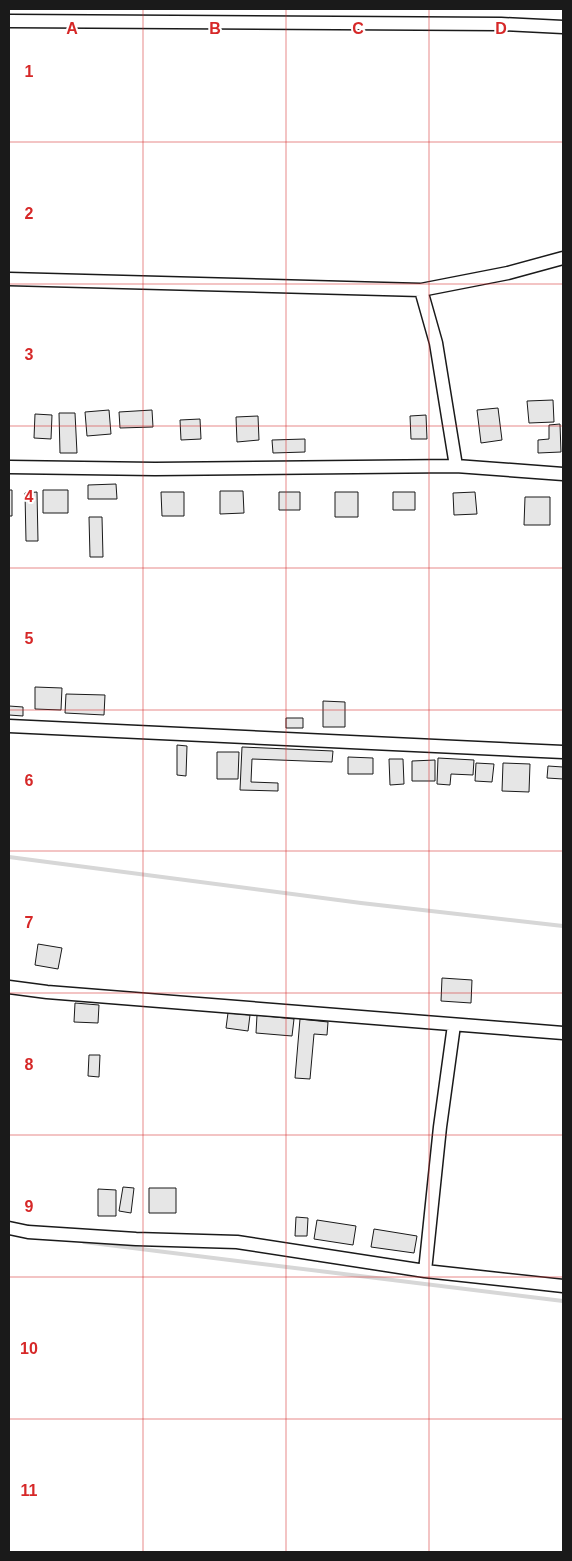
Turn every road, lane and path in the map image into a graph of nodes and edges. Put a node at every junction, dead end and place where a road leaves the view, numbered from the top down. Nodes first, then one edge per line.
1 (9, 21) edge
2 (563, 27) edge
3 (563, 258) edge
4 (9, 280) edge
5 (420, 290) junction
6 (456, 466) junction
7 (9, 467) edge
8 (563, 474) edge
9 (9, 726) edge
10 (563, 752) edge
11 (9, 987) edge
12 (454, 1025) junction
13 (563, 1034) edge
14 (9, 1228) edge
15 (425, 1271) junction
16 (563, 1286) edge

1 - 2 street
3 - 5 street
4 - 5 street
5 - 6 street
6 - 7 street
6 - 8 street
9 - 10 street
11 - 12 street
12 - 13 street
12 - 15 street
14 - 15 street
15 - 16 street

